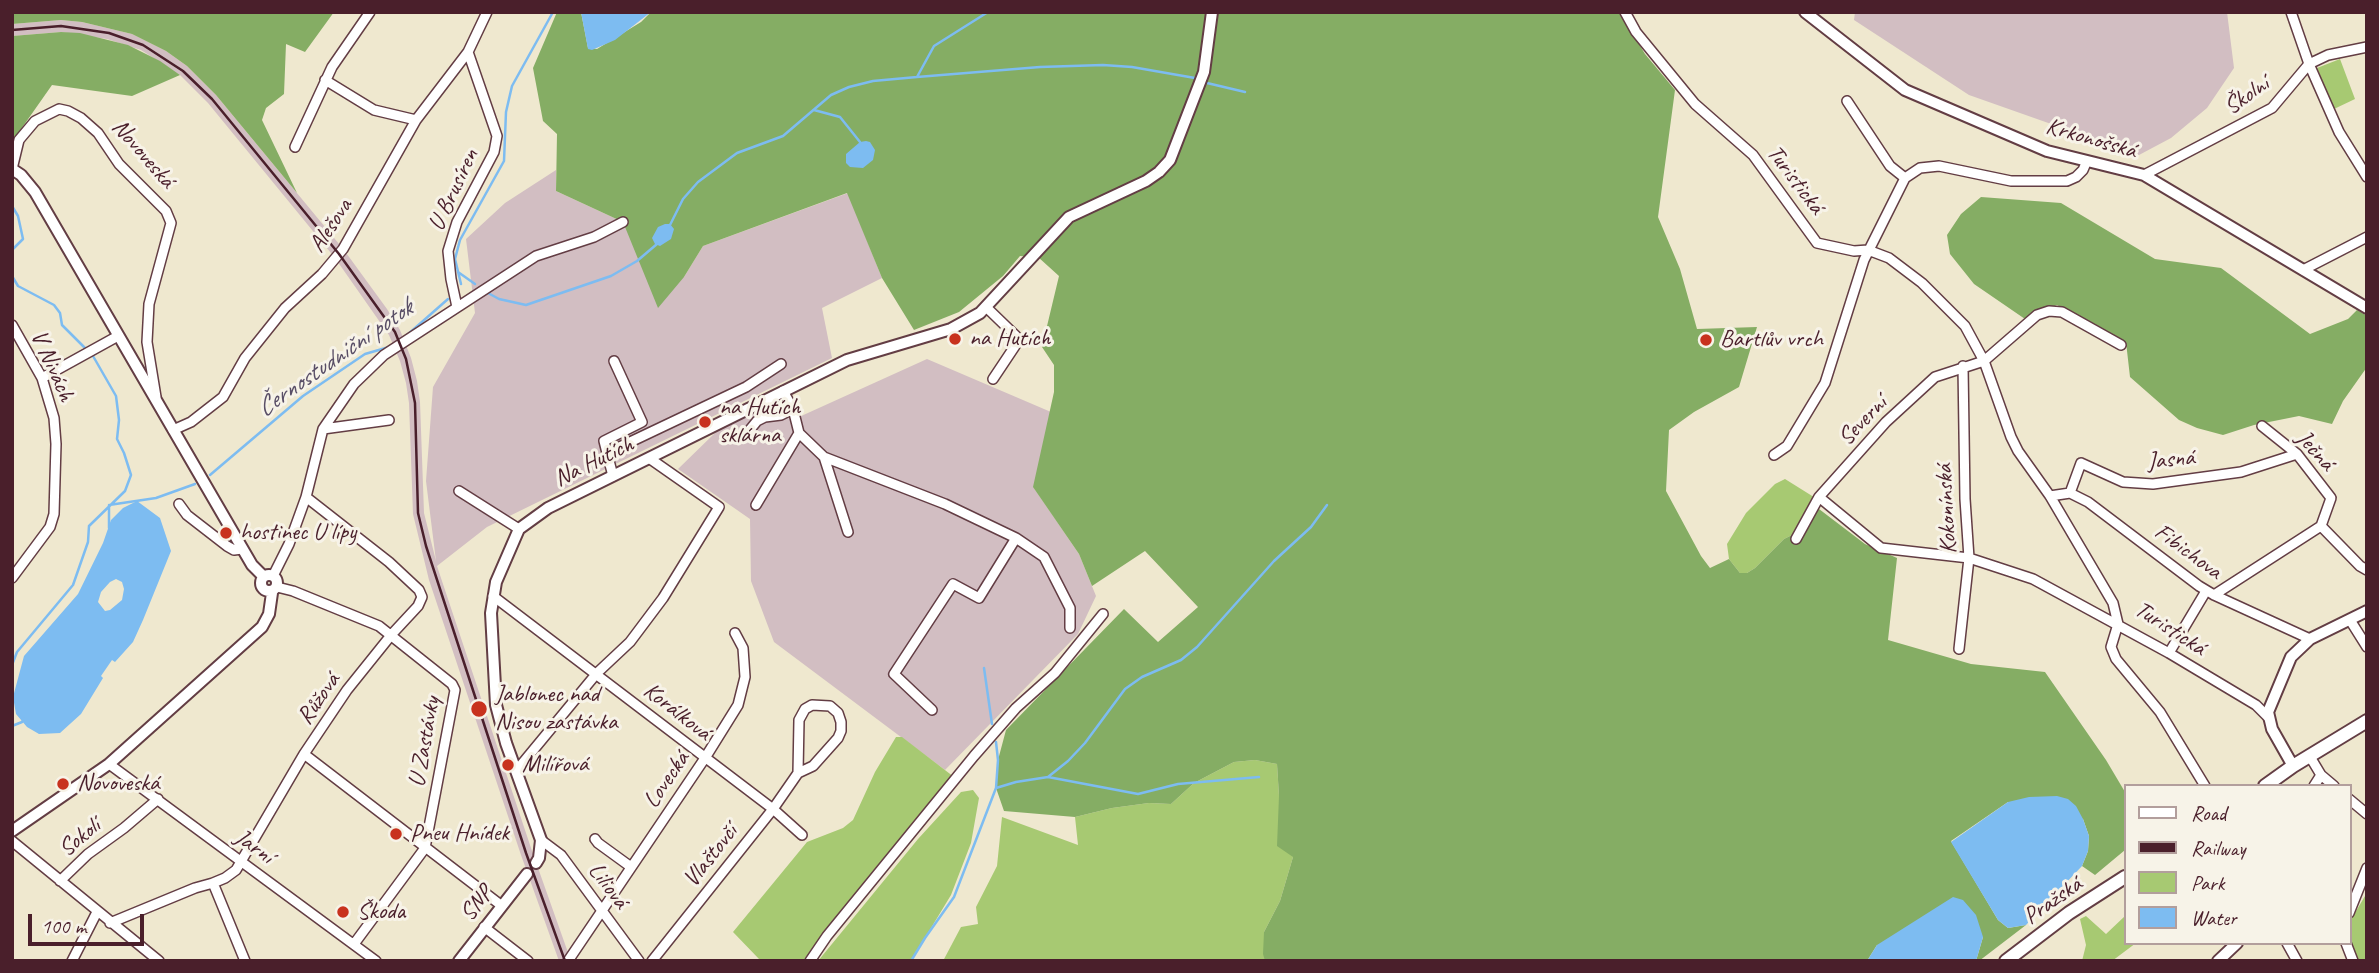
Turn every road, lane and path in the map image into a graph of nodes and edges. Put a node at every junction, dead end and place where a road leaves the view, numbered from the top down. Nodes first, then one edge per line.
1 (370, 12) edge
2 (487, 12) edge
3 (1212, 12) edge
4 (1625, 12) edge
5 (1805, 12) edge
6 (2291, 12) edge
7 (2367, 47) edge
8 (468, 52) junction
9 (2309, 64) junction
10 (325, 80) junction
11 (1847, 100) dead end
12 (416, 120) junction
13 (295, 147) dead end
14 (2086, 163) junction
15 (12, 169) edge
16 (2144, 176) junction
17 (2367, 177) edge
18 (1905, 178) junction
19 (623, 222) dead end
20 (2367, 237) edge
21 (1868, 250) junction
22 (2303, 270) junction
23 (457, 307) junction
24 (986, 307) junction
25 (2367, 308) edge
26 (12, 325) edge
27 (118, 336) junction
28 (2121, 345) dead end
29 (1984, 360) junction
30 (614, 361) dead end
31 (780, 364) dead end
32 (1963, 366) junction
33 (41, 379) junction
34 (993, 379) dead end
35 (783, 391) junction
36 (158, 406) junction
37 (793, 408) junction
38 (389, 420) dead end
39 (2262, 426) dead end
40 (323, 429) junction
41 (173, 430) junction
42 (799, 433) junction
43 (744, 438) dead end
44 (607, 453) junction
45 (2297, 454) junction
46 (1774, 455) dead end
47 (824, 457) junction
48 (649, 458) junction
49 (613, 476) junction
50 (459, 491) dead end
51 (2070, 493) junction
52 (306, 496) junction
53 (2050, 496) junction
54 (1819, 497) junction
55 (179, 504) dead end
56 (756, 505) dead end
57 (2321, 526) junction
58 (519, 529) junction
59 (848, 532) dead end
60 (1016, 538) junction
61 (1796, 539) dead end
62 (242, 549) junction
63 (1969, 558) junction
64 (2367, 570) edge
65 (12, 578) edge
66 (271, 583) junction
67 (2210, 593) junction
68 (493, 596) junction
69 (2367, 611) edge
70 (1103, 614) dead end
71 (2350, 620) junction
72 (2118, 624) junction
73 (1070, 628) dead end
74 (735, 633) dead end
75 (392, 634) junction
76 (2310, 639) junction
77 (2367, 647) edge
78 (1959, 649) dead end
79 (2169, 653) junction
80 (597, 673) junction
81 (932, 710) dead end
82 (2268, 717) junction
83 (2365, 725) edge
84 (304, 754) junction
85 (2309, 755) junction
86 (705, 758) junction
87 (109, 764) junction
88 (2292, 766) junction
89 (516, 771) junction
90 (798, 773) junction
91 (2321, 775) junction
92 (2204, 784) edge
93 (2267, 784) edge
94 (2315, 784) edge
95 (2332, 784) edge
96 (158, 799) junction
97 (2351, 801) edge
98 (773, 809) junction
99 (2367, 814) edge
100 (12, 831) edge
101 (802, 835) dead end
102 (595, 839) dead end
103 (541, 840) junction
104 (12, 841) edge
105 (425, 848) junction
106 (241, 861) junction
107 (536, 863) dead end
108 (631, 867) junction
109 (2367, 868) edge
110 (527, 873) dead end
111 (2124, 878) edge
112 (60, 881) junction
113 (213, 883) junction
114 (502, 906) junction
115 (2351, 908) edge
116 (602, 909) junction
117 (97, 912) junction
118 (110, 923) junction
119 (484, 928) junction
120 (354, 944) junction
121 (2235, 945) edge
122 (2288, 945) edge
123 (72, 961) edge
124 (159, 961) edge
125 (245, 961) edge
126 (376, 961) edge
127 (459, 961) edge
128 (528, 961) edge
129 (568, 961) edge
130 (639, 961) edge
131 (652, 961) edge
132 (810, 961) edge
133 (2006, 961) edge
134 (2218, 961) edge
135 (2297, 961) edge

1 - 10 street
2 - 8 street, Alešova
3 - 24 street, Na Hutích
4 - 21 street, Turistická
5 - 14 street, Krkonošská
6 - 9 street
7 - 9 street
8 - 12 street, Alešova
8 - 23 street, U Brusíren
9 - 16 street, Školní
9 - 17 street
10 - 12 street
10 - 13 street
11 - 18 street
12 - 41 street, Alešova
14 - 16 street, Krkonošská
14 - 18 street
15 - 27 street, Novoveská
15 - 36 street, Novoveská
16 - 22 street, Krkonošská
18 - 21 street
19 - 23 street
20 - 22 street
21 - 29 street, Turistická
21 - 46 street
22 - 25 street, Krkonošská
23 - 40 street
24 - 34 street
24 - 35 street, Na Hutích
26 - 33 street, V Nivách
27 - 33 street
27 - 36 street, Novoveská
28 - 29 street
29 - 32 street, Severní
29 - 53 street, Turistická
30 - 44 street
31 - 44 street
32 - 54 street, Severní
32 - 63 street, Kokonínská
33 - 65 street, V Nivách
35 - 37 street
35 - 48 street, Na Hutích
36 - 41 street, Novoveská
37 - 42 street
37 - 43 street
38 - 40 street
39 - 45 street, Ječná
40 - 52 street
41 - 62 street, Novoveská
42 - 47 street
42 - 56 street
44 - 49 street
45 - 51 street, Jasná
45 - 57 street, Ječná
47 - 59 street
47 - 60 street
48 - 49 street, Na Hutích
48 - 80 street
49 - 58 street, Na Hutích
50 - 58 street
51 - 53 street
51 - 67 street, Fibichova
52 - 66 street
52 - 75 street, Růžová
53 - 72 street, Turistická
54 - 61 street, Severní
54 - 63 street
55 - 62 street, Novoveská
57 - 64 street
57 - 67 street
58 - 68 street, Na Hutích
60 - 73 street
60 - 81 street
62 - 66 street, Novoveská
63 - 72 street
63 - 78 street, Kokonínská
66 - 75 street, U Zastávky
66 - 87 street
67 - 76 street, Fibichova
67 - 79 street
68 - 80 street, Korálková
68 - 89 street, Na Hutích
69 - 71 street
70 - 132 street
71 - 76 street
71 - 77 street
72 - 79 street, Turistická
72 - 92 street
74 - 86 street, Lovecká
75 - 84 street, Růžová
75 - 105 street, U Zastávky
76 - 82 street
79 - 82 street, Turistická
80 - 86 street, Korálková
80 - 89 street
82 - 88 street
83 - 85 main road
84 - 105 street
84 - 106 street, Růžová
85 - 88 main road
85 - 91 street
86 - 98 street, Korálková
86 - 108 street, Lovecká
87 - 96 street, Jarní
87 - 100 street
88 - 93 main road
89 - 103 street, Na Hutích
90 - 90 street, Vlaštovčí
90 - 98 street, Vlaštovčí
91 - 94 street
91 - 95 street
96 - 106 street, Jarní
96 - 112 street, Sokolí
97 - 99 street
98 - 101 street, Korálková
98 - 131 street, Vlaštovčí
102 - 108 street
103 - 107 street
103 - 116 street, Liliová
104 - 112 street, Sokolí
105 - 114 street
105 - 120 street, U Zastávky
106 - 113 street, Růžová
106 - 120 street, Jarní
108 - 116 street, Lovecká
109 - 115 street
110 - 114 street, SNP
111 - 133 main road, Pražská
112 - 117 street, Sokolí
113 - 118 street, Růžová
113 - 125 street
114 - 119 street, SNP
116 - 129 street, Lovecká
116 - 130 street, Liliová
117 - 118 street, Sokolí
117 - 123 street
118 - 124 street, Sokolí
119 - 127 street, SNP
119 - 128 street
120 - 126 street, Jarní
121 - 134 street
122 - 135 street

